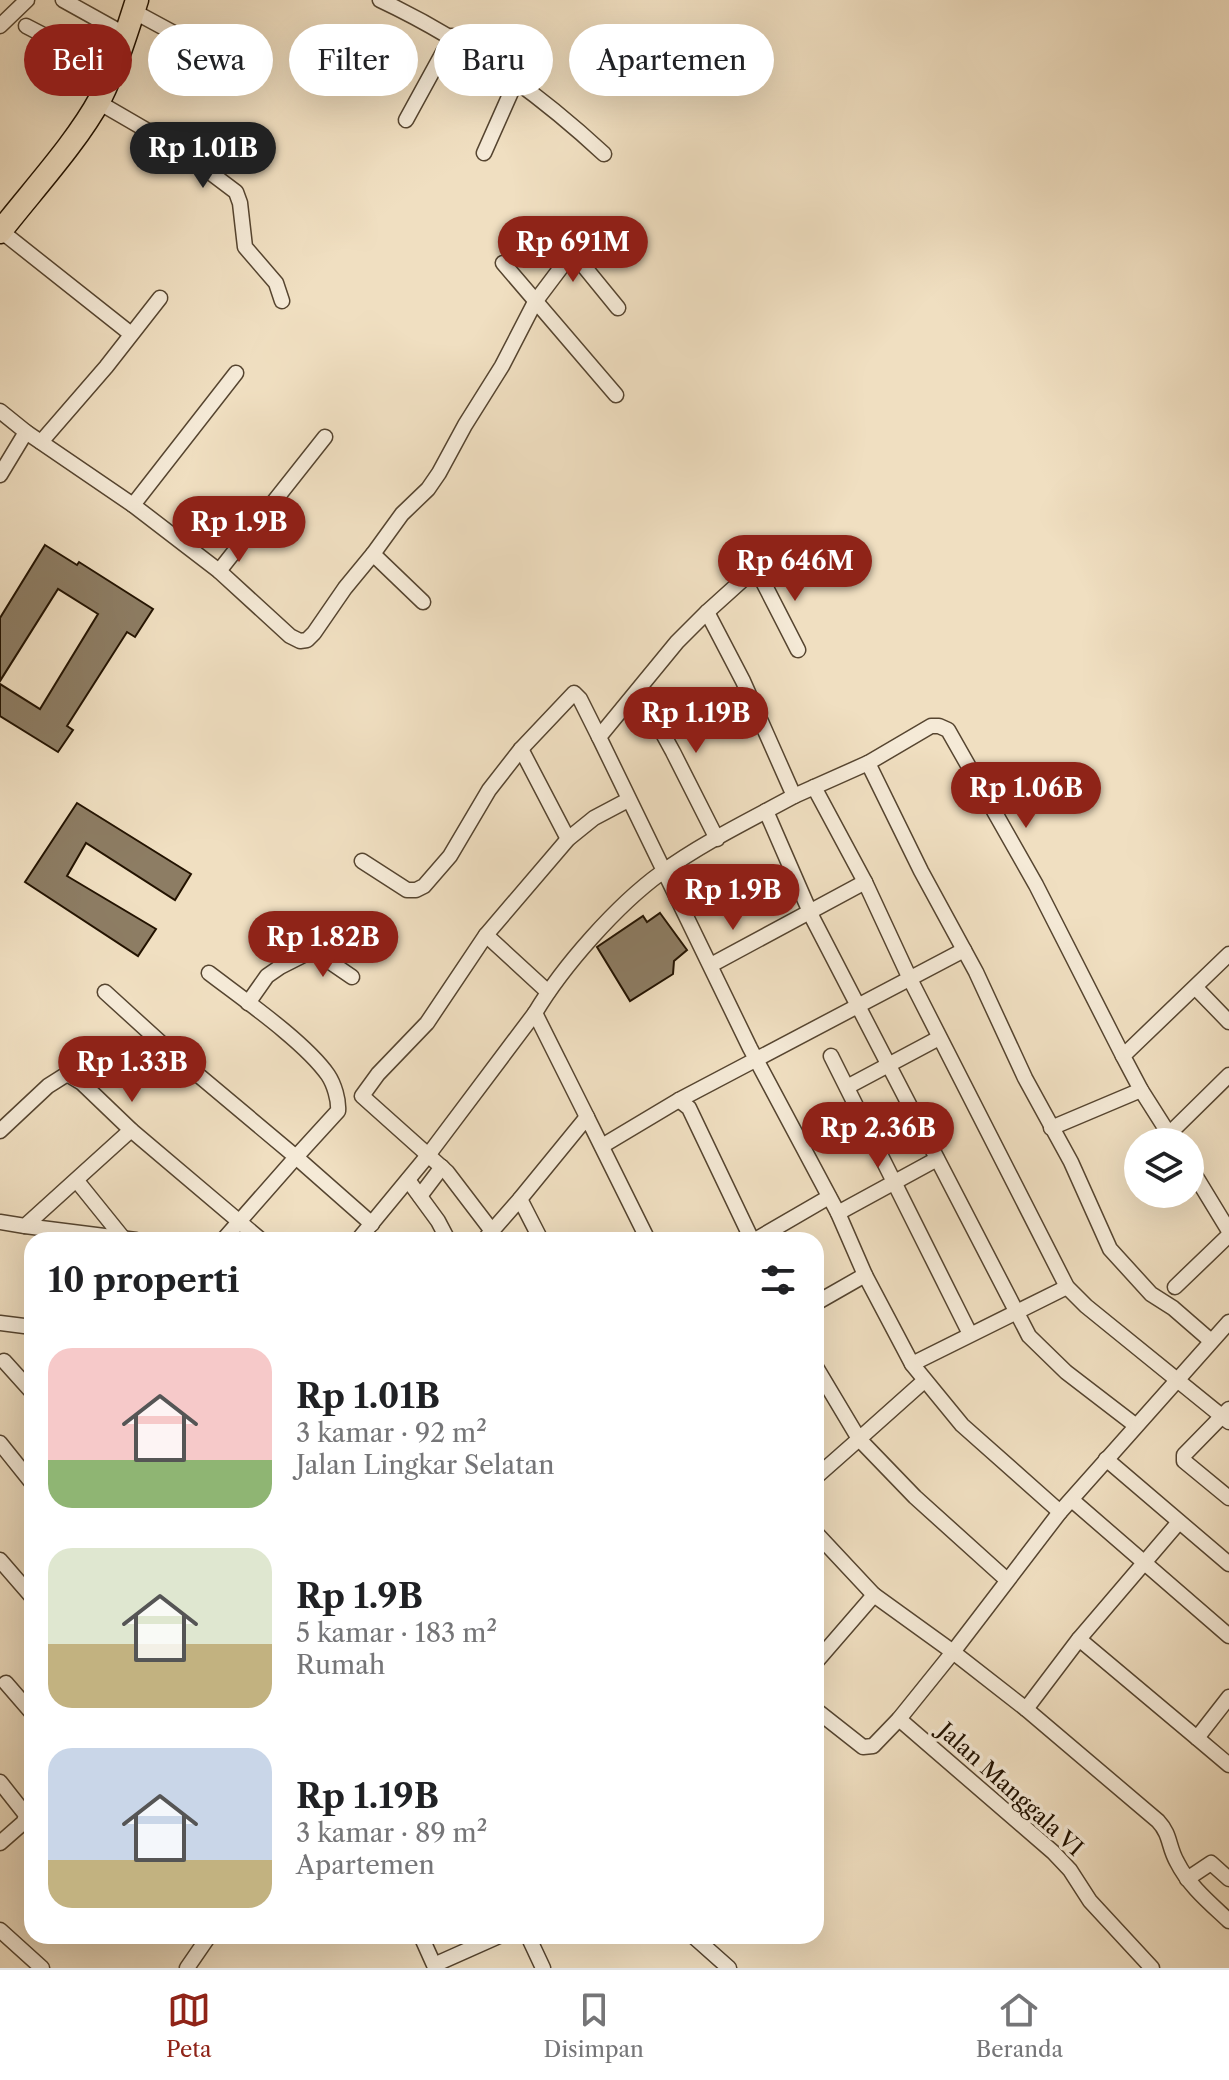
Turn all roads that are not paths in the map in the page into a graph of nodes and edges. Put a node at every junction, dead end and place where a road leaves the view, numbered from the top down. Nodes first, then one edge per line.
1 (27, 0) edge
2 (63, 0) edge
3 (380, 0) edge
4 (135, 6) edge
5 (2, 18) edge
6 (106, 24) edge
7 (165, 24) edge
8 (434, 27) edge
9 (434, 69) edge
10 (101, 96) edge
11 (509, 96) edge
12 (534, 96) edge
13 (98, 102) junction
14 (406, 120) dead end
15 (484, 153) dead end
16 (604, 154) dead end
17 (1, 232) edge
18 (560, 237) dead end
19 (588, 238) dead end
20 (572, 253) junction
21 (503, 263) dead end
22 (160, 298) dead end
23 (282, 301) dead end
24 (535, 302) junction
25 (618, 308) dead end
26 (131, 334) junction
27 (236, 373) dead end
28 (616, 395) dead end
29 (0, 411) edge
30 (26, 432) junction
31 (325, 437) dead end
32 (41, 442) junction
33 (0, 475) edge
34 (133, 505) junction
35 (373, 554) junction
36 (219, 571) junction
37 (423, 602) dead end
38 (707, 612) junction
39 (798, 650) dead end
40 (639, 690) junction
41 (599, 737) junction
42 (521, 749) junction
43 (868, 763) junction
44 (814, 787) junction
45 (794, 796) junction
46 (628, 800) junction
47 (766, 811) junction
48 (568, 839) junction
49 (717, 839) junction
50 (362, 861) dead end
51 (663, 872) junction
52 (865, 882) junction
53 (810, 913) junction
54 (353, 930) dead end
55 (486, 935) junction
56 (964, 950) junction
57 (314, 951) junction
58 (1229, 954) edge
59 (711, 965) junction
60 (209, 973) dead end
61 (352, 977) dead end
62 (910, 979) junction
63 (1196, 988) junction
64 (105, 992) dead end
65 (548, 992) junction
66 (248, 1003) junction
67 (858, 1007) junction
68 (535, 1013) junction
69 (1229, 1022) edge
70 (939, 1038) junction
71 (831, 1056) dead end
72 (1123, 1056) junction
73 (756, 1060) junction
74 (888, 1065) junction
75 (1229, 1075) edge
76 (847, 1087) junction
77 (1141, 1090) junction
78 (679, 1100) junction
79 (587, 1117) junction
80 (1051, 1128) junction
81 (1166, 1128) edge
82 (1181, 1128) edge
83 (131, 1130) junction
84 (0, 1131) edge
85 (602, 1146) junction
86 (429, 1154) junction
87 (296, 1157) junction
88 (937, 1159) junction
89 (441, 1168) junction
90 (408, 1180) junction
91 (77, 1181) junction
92 (893, 1184) junction
93 (1204, 1189) edge
94 (421, 1195) junction
95 (1229, 1195) edge
96 (829, 1197) junction
97 (520, 1199) junction
98 (1216, 1207) junction
99 (838, 1213) junction
100 (0, 1222) edge
101 (239, 1222) junction
102 (372, 1224) junction
103 (25, 1226) junction
104 (1228, 1228) edge
105 (73, 1232) edge
106 (123, 1232) edge
107 (230, 1232) edge
108 (251, 1232) edge
109 (365, 1232) edge
110 (443, 1232) edge
111 (486, 1232) edge
112 (491, 1232) edge
113 (537, 1232) edge
114 (644, 1232) edge
115 (749, 1232) edge
116 (767, 1232) edge
117 (865, 1275) junction
118 (1067, 1287) junction
119 (1175, 1287) dead end
120 (824, 1298) edge
121 (1016, 1313) junction
122 (1229, 1322) edge
123 (0, 1323) edge
124 (24, 1326) edge
125 (970, 1334) junction
126 (1211, 1341) junction
127 (1, 1361) edge
128 (912, 1364) junction
129 (824, 1380) edge
130 (1178, 1380) junction
131 (924, 1381) junction
132 (24, 1384) edge
133 (1227, 1416) edge
134 (1135, 1425) junction
135 (859, 1439) junction
136 (0, 1443) edge
137 (1106, 1459) junction
138 (824, 1470) edge
139 (24, 1473) edge
140 (1229, 1498) edge
141 (1072, 1500) junction
142 (1060, 1512) junction
143 (1179, 1522) junction
144 (824, 1542) edge
145 (0, 1560) edge
146 (1143, 1562) junction
147 (1229, 1564) edge
148 (1007, 1580) junction
149 (24, 1588) edge
150 (874, 1595) junction
151 (1229, 1636) edge
152 (1079, 1639) junction
153 (953, 1652) junction
154 (824, 1653) edge
155 (2, 1682) edge
156 (1229, 1697) edge
157 (24, 1705) edge
158 (1026, 1709) junction
159 (824, 1716) edge
160 (899, 1719) junction
161 (1197, 1738) junction
162 (1229, 1765) edge
163 (0, 1782) edge
164 (24, 1812) edge
165 (24, 1822) edge
166 (0, 1843) edge
167 (1187, 1879) junction
168 (1229, 1879) edge
169 (1229, 1921) edge
170 (0, 1930) edge
171 (204, 1944) edge
172 (425, 1944) edge
173 (472, 1944) edge
174 (532, 1944) edge
175 (702, 1944) edge
176 (435, 1966) edge
177 (42, 1968) edge
178 (187, 1968) edge
179 (543, 1968) edge
180 (729, 1968) edge
181 (1152, 1968) edge

1 - 5 street
2 - 6 street
3 - 8 street
4 - 7 street
9 - 14 street
10 - 13 highway
11 - 15 street
12 - 16 street
13 - 17 highway
13 - 23 street
17 - 26 street
18 - 20 street
19 - 20 street
20 - 24 street
20 - 25 street
21 - 24 street
22 - 26 street
24 - 28 street
24 - 35 street
26 - 32 street
27 - 34 street
29 - 30 street
30 - 32 street
30 - 33 street
31 - 36 street
32 - 34 street
34 - 36 street
35 - 36 street
35 - 37 street
38 - 39 street
38 - 40 street
38 - 45 street
40 - 41 street
40 - 49 street
41 - 42 street
41 - 46 street
42 - 48 street
42 - 50 street
43 - 44 street
43 - 56 street
43 - 72 street
44 - 45 street
44 - 52 street
45 - 47 street
46 - 48 street
46 - 51 street
47 - 49 street
47 - 53 street
48 - 55 street
49 - 51 street
51 - 59 street
51 - 65 street
52 - 53 street
52 - 62 street
53 - 59 street
53 - 67 street
54 - 57 street
55 - 65 street
55 - 86 street
56 - 62 street
56 - 80 street
57 - 61 street
57 - 66 street
58 - 63 street
59 - 73 street
60 - 66 street
62 - 67 street
62 - 70 street
63 - 69 street
63 - 72 street
64 - 87 street
65 - 68 street
66 - 87 street
67 - 73 street
67 - 74 street
68 - 79 street
68 - 86 street
70 - 74 street
70 - 118 street
71 - 76 street
72 - 77 street
73 - 78 street
73 - 96 street
74 - 76 street
74 - 88 street
75 - 82 street
76 - 92 street
77 - 80 street
77 - 81 street
78 - 85 street
78 - 115 street
79 - 85 street
79 - 97 street
80 - 126 street
83 - 84 street
83 - 91 street
83 - 101 street
85 - 114 street
86 - 89 street
86 - 90 street
87 - 101 street
87 - 102 street
88 - 92 street
88 - 121 street
89 - 94 street
89 - 111 street
90 - 94 street
90 - 102 street
91 - 103 street
91 - 106 street
92 - 99 street
92 - 125 street
93 - 98 street
94 - 110 street
95 - 98 street
96 - 99 street
96 - 116 street
97 - 112 street
97 - 113 street
98 - 104 street
99 - 117 street
100 - 103 street
101 - 107 street
101 - 108 street
102 - 109 street
103 - 105 street
104 - 119 street
117 - 120 street
117 - 128 street
118 - 121 street
118 - 130 street
121 - 125 street
121 - 134 street
122 - 126 street
123 - 124 street
125 - 128 street
126 - 130 street
127 - 132 street
128 - 131 street
129 - 135 street
130 - 133 street
130 - 134 street
131 - 135 street
131 - 142 street
133 - 140 street
134 - 137 street
135 - 138 street
135 - 148 street
136 - 139 street
137 - 141 street
137 - 143 street
141 - 142 street
141 - 146 street
142 - 148 street
143 - 146 street
143 - 147 street
144 - 150 street
145 - 149 street
146 - 151 street
146 - 152 street
148 - 153 street
150 - 153 street
150 - 154 street
152 - 158 street
152 - 161 street
153 - 158 street
153 - 160 street
155 - 157 street
156 - 161 street
158 - 167 street
159 - 160 street
160 - 181 street, Jalan Manggala VI
161 - 162 street
163 - 164 street
165 - 166 street
167 - 168 street
167 - 169 street
170 - 177 street
171 - 178 street
172 - 176 street
173 - 176 street
174 - 179 street
175 - 180 street

